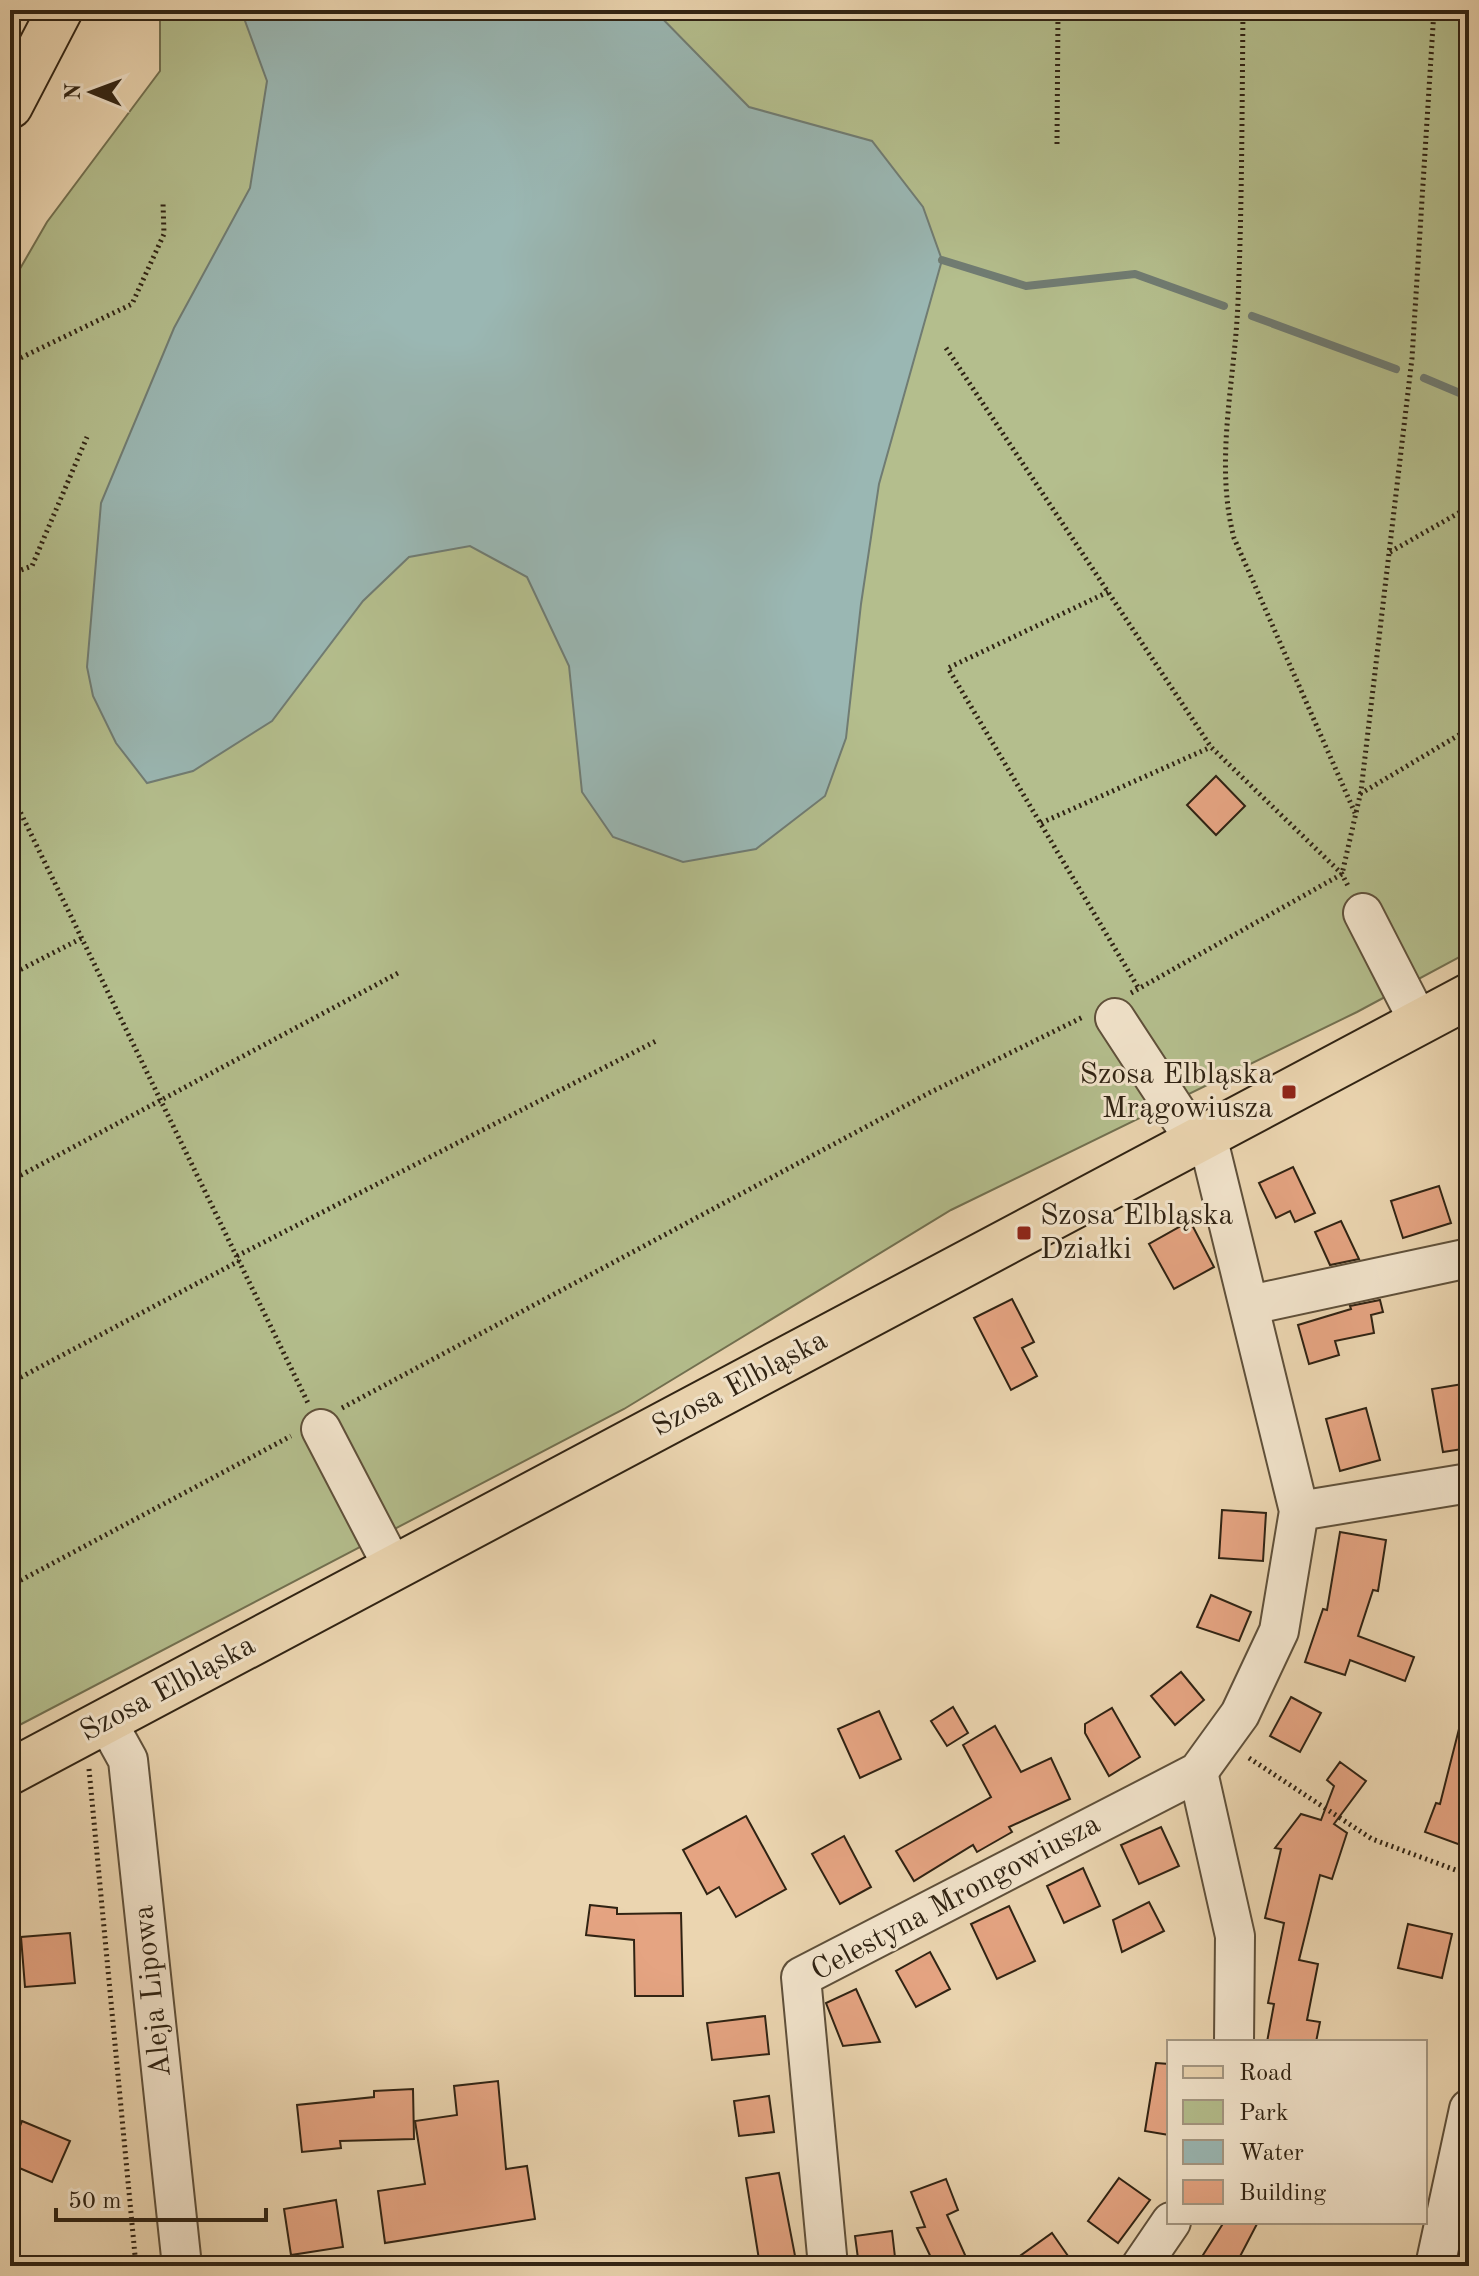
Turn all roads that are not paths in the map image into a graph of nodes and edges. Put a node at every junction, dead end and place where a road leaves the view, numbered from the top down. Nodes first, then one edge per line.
1 (58, 14) edge
2 (10, 106) edge
3 (1363, 913) dead end
4 (1469, 996) edge
5 (1110, 1009) road end
6 (1419, 1022) junction
7 (1199, 1140) junction
8 (1469, 1258) edge
9 (1250, 1305) junction
10 (319, 1425) road end
11 (1469, 1483) edge
12 (1299, 1511) junction
13 (394, 1569) junction
14 (107, 1722) junction
15 (10, 1772) edge
16 (1198, 1772) junction
17 (1234, 2040) edge
18 (1469, 2109) edge
19 (1170, 2224) edge
20 (182, 2266) edge
21 (828, 2266) edge
22 (1141, 2266) edge
23 (1435, 2266) edge

1 - 2 main road
3 - 6 street
4 - 6 main road, Szosa Elbląska
5 - 7 street, Celestyna Mrongowiusza
6 - 7 main road, Szosa Elbląska
7 - 9 street, Celestyna Mrongowiusza
7 - 13 main road, Szosa Elbląska
8 - 9 street
9 - 12 street, Celestyna Mrongowiusza
10 - 13 street
11 - 12 street
12 - 16 street, Celestyna Mrongowiusza
13 - 14 main road, Szosa Elbląska
14 - 15 main road, Szosa Elbląska
14 - 20 street, Aleja Lipowa
16 - 17 street
16 - 21 street, Celestyna Mrongowiusza
18 - 23 street
19 - 22 street

